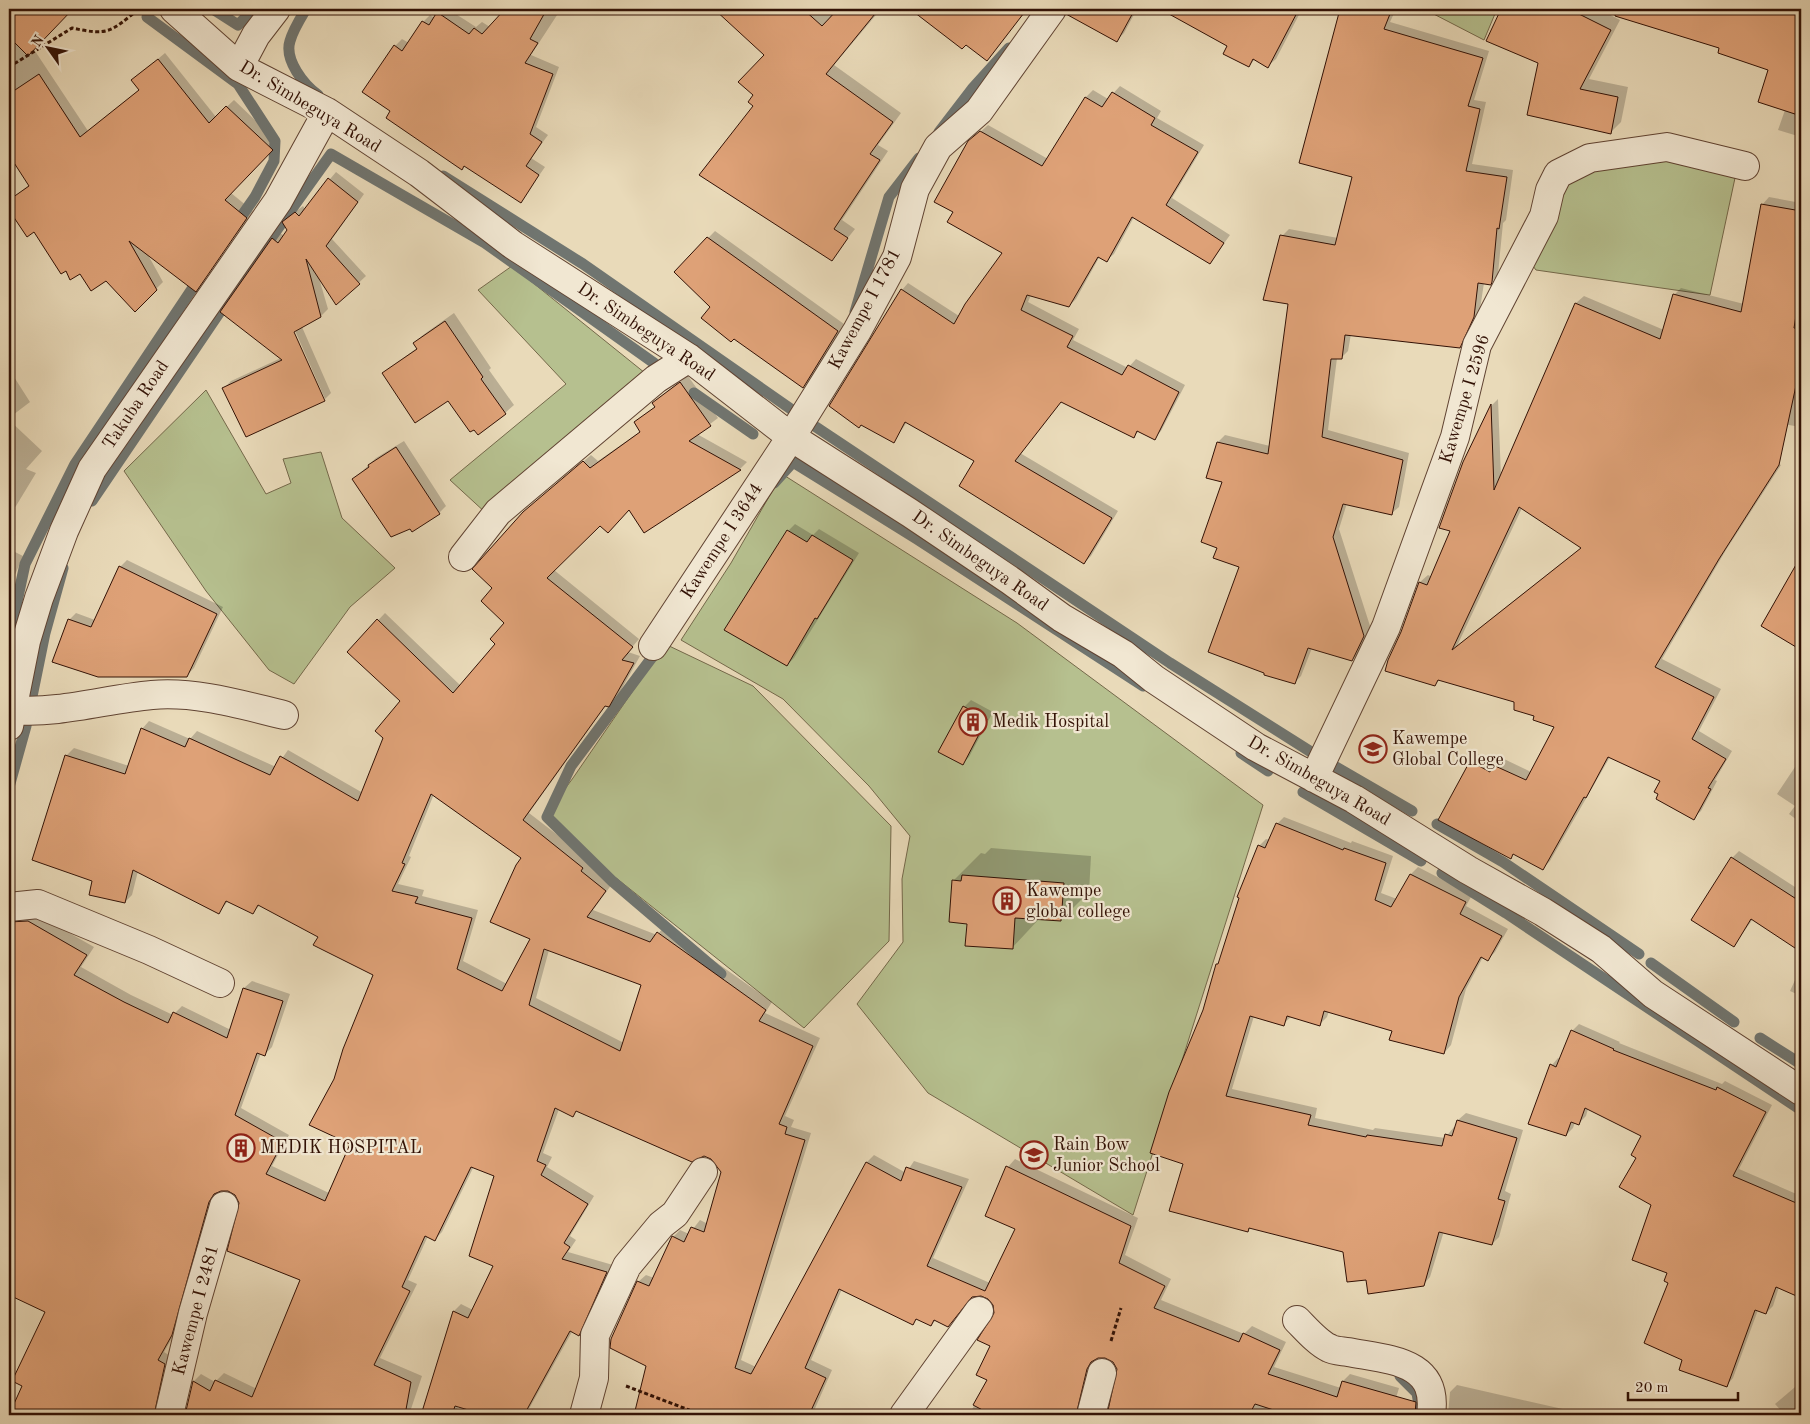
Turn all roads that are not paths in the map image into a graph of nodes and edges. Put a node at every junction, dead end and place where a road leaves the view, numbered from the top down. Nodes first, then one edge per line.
1 (174, 9) edge
2 (276, 9) edge
3 (1052, 9) edge
4 (239, 67) junction
5 (327, 112) junction
6 (1745, 166) dead end
7 (688, 358) junction
8 (791, 437) junction
9 (463, 557) dead end
10 (18, 636) edge
11 (653, 646) dead end
12 (284, 715) dead end
13 (11, 718) edge
14 (1314, 778) junction
15 (9, 907) edge
16 (220, 983) dead end
17 (1801, 1091) edge
18 (703, 1172) dead end
19 (224, 1206) dead end
20 (979, 1311) dead end
21 (1297, 1320) dead end
22 (1102, 1373) dead end
23 (169, 1415) edge
24 (584, 1415) edge
25 (904, 1415) edge
26 (1091, 1415) edge
27 (1431, 1415) edge

1 - 4 street, Dr. Simbeguya Road
2 - 4 street
3 - 8 street, Kawempe I 1781
4 - 5 street, Dr. Simbeguya Road
5 - 7 street, Dr. Simbeguya Road
5 - 10 street, Takuba Road
6 - 14 street, Kawempe I 2596
7 - 8 street, Dr. Simbeguya Road
7 - 9 street
8 - 11 street, Kawempe I 3644
8 - 14 street, Dr. Simbeguya Road
10 - 13 street, Takuba Road
12 - 13 street
14 - 17 street, Dr. Simbeguya Road
15 - 16 street
18 - 24 street
19 - 23 street, Kawempe I 2481
20 - 25 street
21 - 27 street
22 - 26 street

